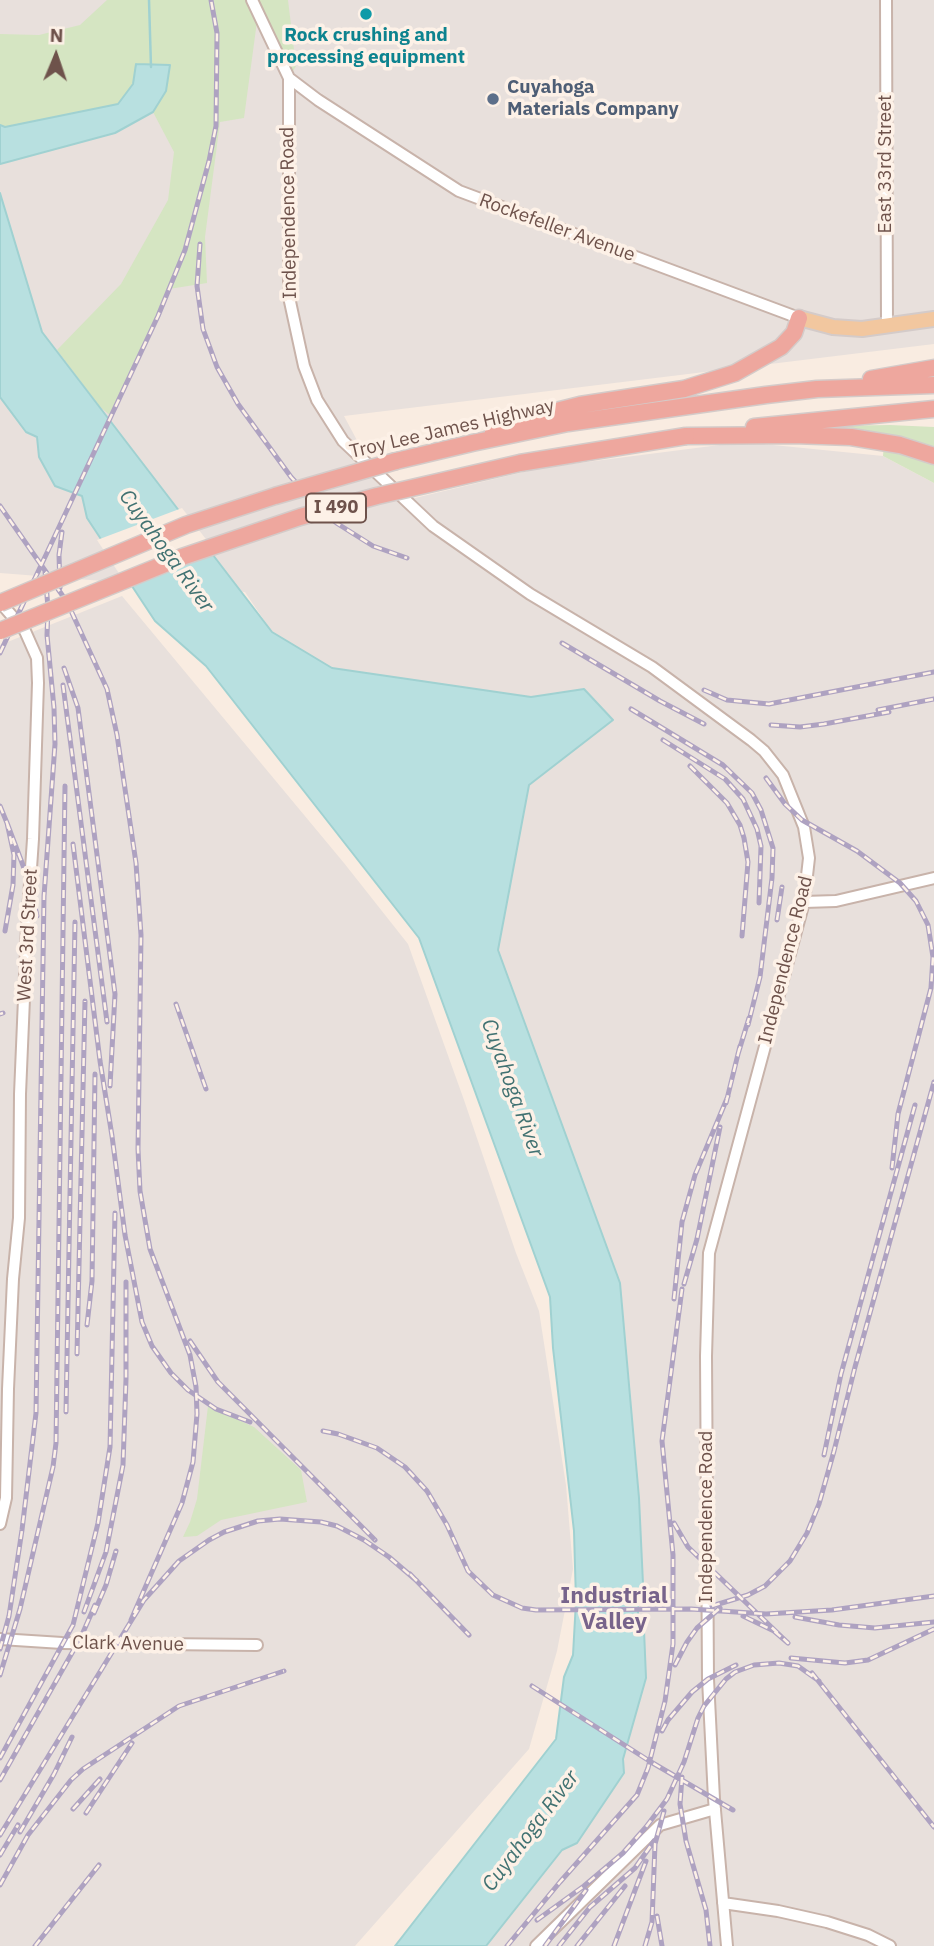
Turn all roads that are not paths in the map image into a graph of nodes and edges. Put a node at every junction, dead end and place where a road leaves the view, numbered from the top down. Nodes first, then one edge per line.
1 (252, 0) edge
2 (886, 0) edge
3 (289, 78) junction
4 (799, 318) junction
5 (934, 319) edge
6 (887, 327) junction
7 (934, 368) edge
8 (902, 380) junction
9 (934, 385) edge
10 (928, 415) edge
11 (686, 436) junction
12 (472, 443) junction
13 (930, 454) edge
14 (0, 603) edge
15 (0, 631) edge
16 (934, 878) edge
17 (804, 902) junction
18 (0, 1279) edge
19 (13, 1279) junction
20 (0, 1524) edge
21 (0, 1639) edge
22 (257, 1645) dead end
23 (715, 1809) junction
24 (723, 1903) junction
25 (536, 1946) edge
26 (727, 1946) edge
27 (890, 1946) edge

1 - 3 street, Rockefeller Avenue
2 - 6 street, East 33rd Street
3 - 4 street, Rockefeller Avenue
3 - 17 street, Independence Road
4 - 6 main road, Rockefeller Avenue
4 - 12 highway
5 - 6 main road, Rockefeller Avenue
7 - 8 highway
8 - 9 highway
8 - 12 highway, Troy Lee James Highway / I 490
10 - 11 highway, I 490
11 - 13 highway
11 - 15 highway, I 490, bridge
12 - 14 highway, Troy Lee James Highway / I 490, bridge
14 - 19 street, West 3rd Street
16 - 17 street
17 - 23 street, Independence Road
18 - 19 street
19 - 20 street, West 3rd Street
21 - 22 street, Clark Avenue
23 - 24 street, Independence Road
23 - 25 street
24 - 26 street, Independence Road
24 - 27 street

